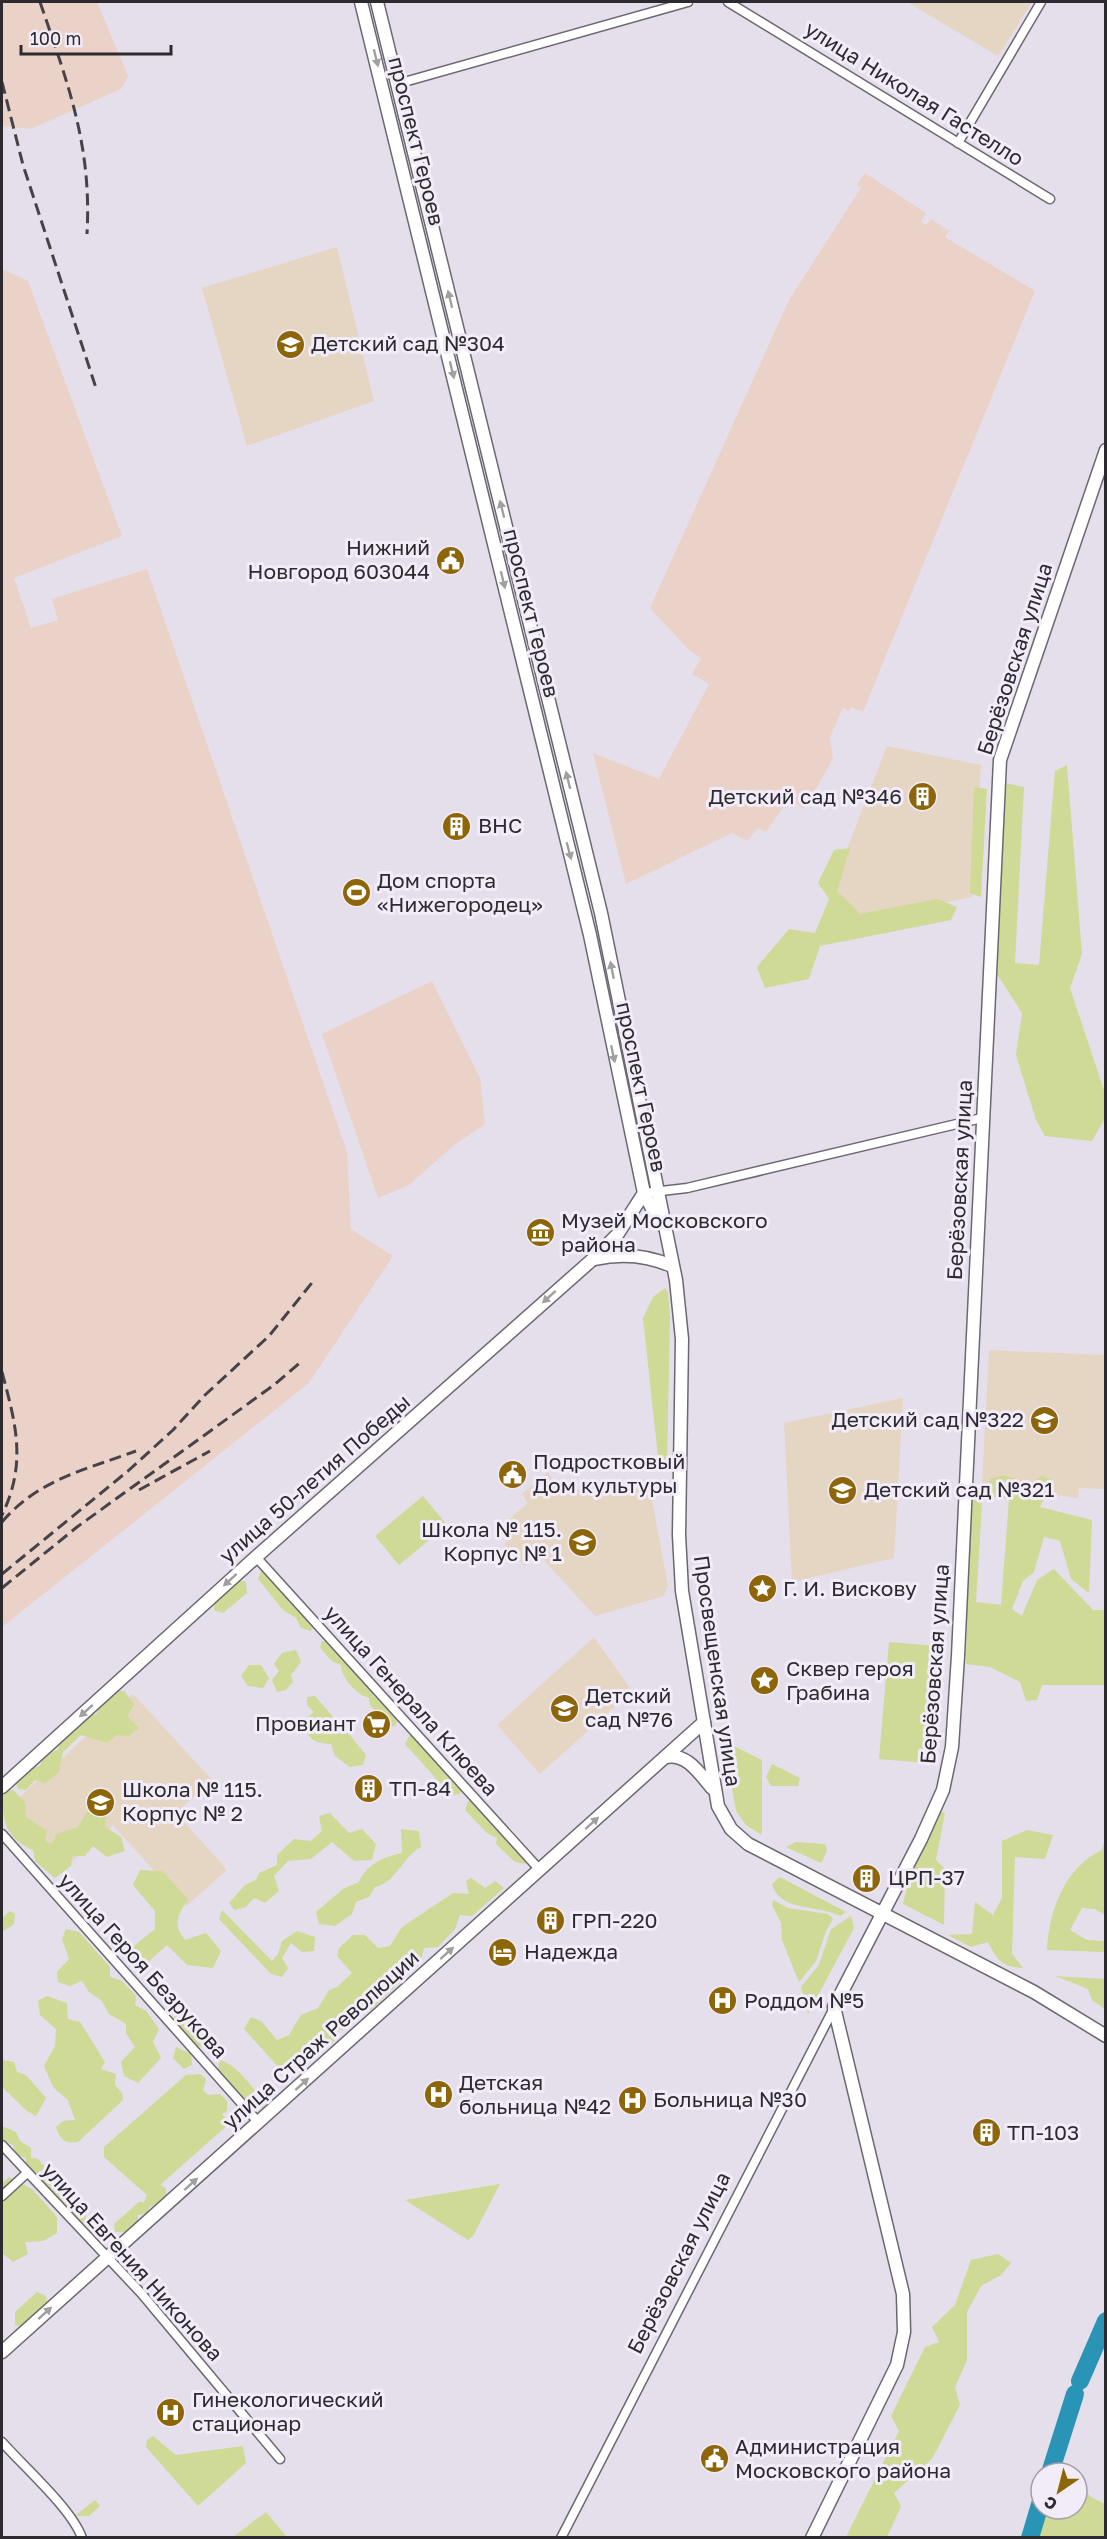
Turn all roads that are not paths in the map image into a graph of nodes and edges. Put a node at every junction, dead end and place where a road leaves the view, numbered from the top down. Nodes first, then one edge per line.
1 (361, 2) edge
2 (377, 2) edge
3 (688, 2) edge
4 (728, 2) edge
5 (1041, 2) edge
6 (397, 84) junction
7 (958, 143) junction
8 (1050, 199) dead end
9 (1106, 450) edge
10 (982, 1118) junction
11 (658, 1192) junction
12 (644, 1193) junction
13 (665, 1232) junction
14 (593, 1259) junction
15 (672, 1266) junction
16 (256, 1557) junction
17 (704, 1722) junction
18 (666, 1757) junction
19 (2, 1787) edge
20 (713, 1788) junction
21 (2, 1834) edge
22 (539, 1869) junction
23 (882, 1913) junction
24 (834, 2007) junction
25 (1106, 2036) edge
26 (259, 2123) junction
27 (2, 2145) edge
28 (27, 2173) junction
29 (2, 2196) edge
30 (108, 2257) junction
31 (2, 2352) edge
32 (2, 2442) edge
33 (280, 2459) dead end
34 (82, 2538) edge
35 (561, 2538) edge
36 (812, 2538) edge

1 -> 12 street, проспект Героев
2 - 6 street, проспект Героев
3 - 6 street
4 - 7 street, улица Николая Гастелло
5 - 7 street
11 -> 6 street, проспект Героев
7 - 8 street, улица Николая Гастелло
9 - 10 street, Берёзовская улица
10 - 11 street
10 - 23 street, Берёзовская улица
11 - 12 street
11 - 13 street, проспект Героев
12 - 13 street, проспект Героев
12 - 14 street, улица 50-летия Победы
13 - 15 street, проспект Героев
14 - 15 street
14 -> 16 street, улица 50-летия Победы
15 - 17 street, Просвещенская улица
16 -> 19 street, улица 50-летия Победы
16 - 22 street, улица Генерала Клюева
17 - 18 street, улица Страж Революции
17 - 20 street, Просвещенская улица
18 - 20 street
22 -> 18 street, улица Страж Революции
20 - 23 street, Просвещенская улица
21 - 26 street, улица Героя Безрукова
26 -> 22 street, улица Страж Революции
23 - 24 street, Берёзовская улица
23 - 25 street, Просвещенская улица
24 - 35 street, Берёзовская улица
24 - 36 street
30 -> 26 street, улица Страж Революции
27 - 28 street, улица Евгения Никонова
28 - 29 street
28 - 30 street, улица Евгения Никонова
31 -> 30 street, улица Страж Революции
30 - 33 street, улица Евгения Никонова
32 - 34 street

